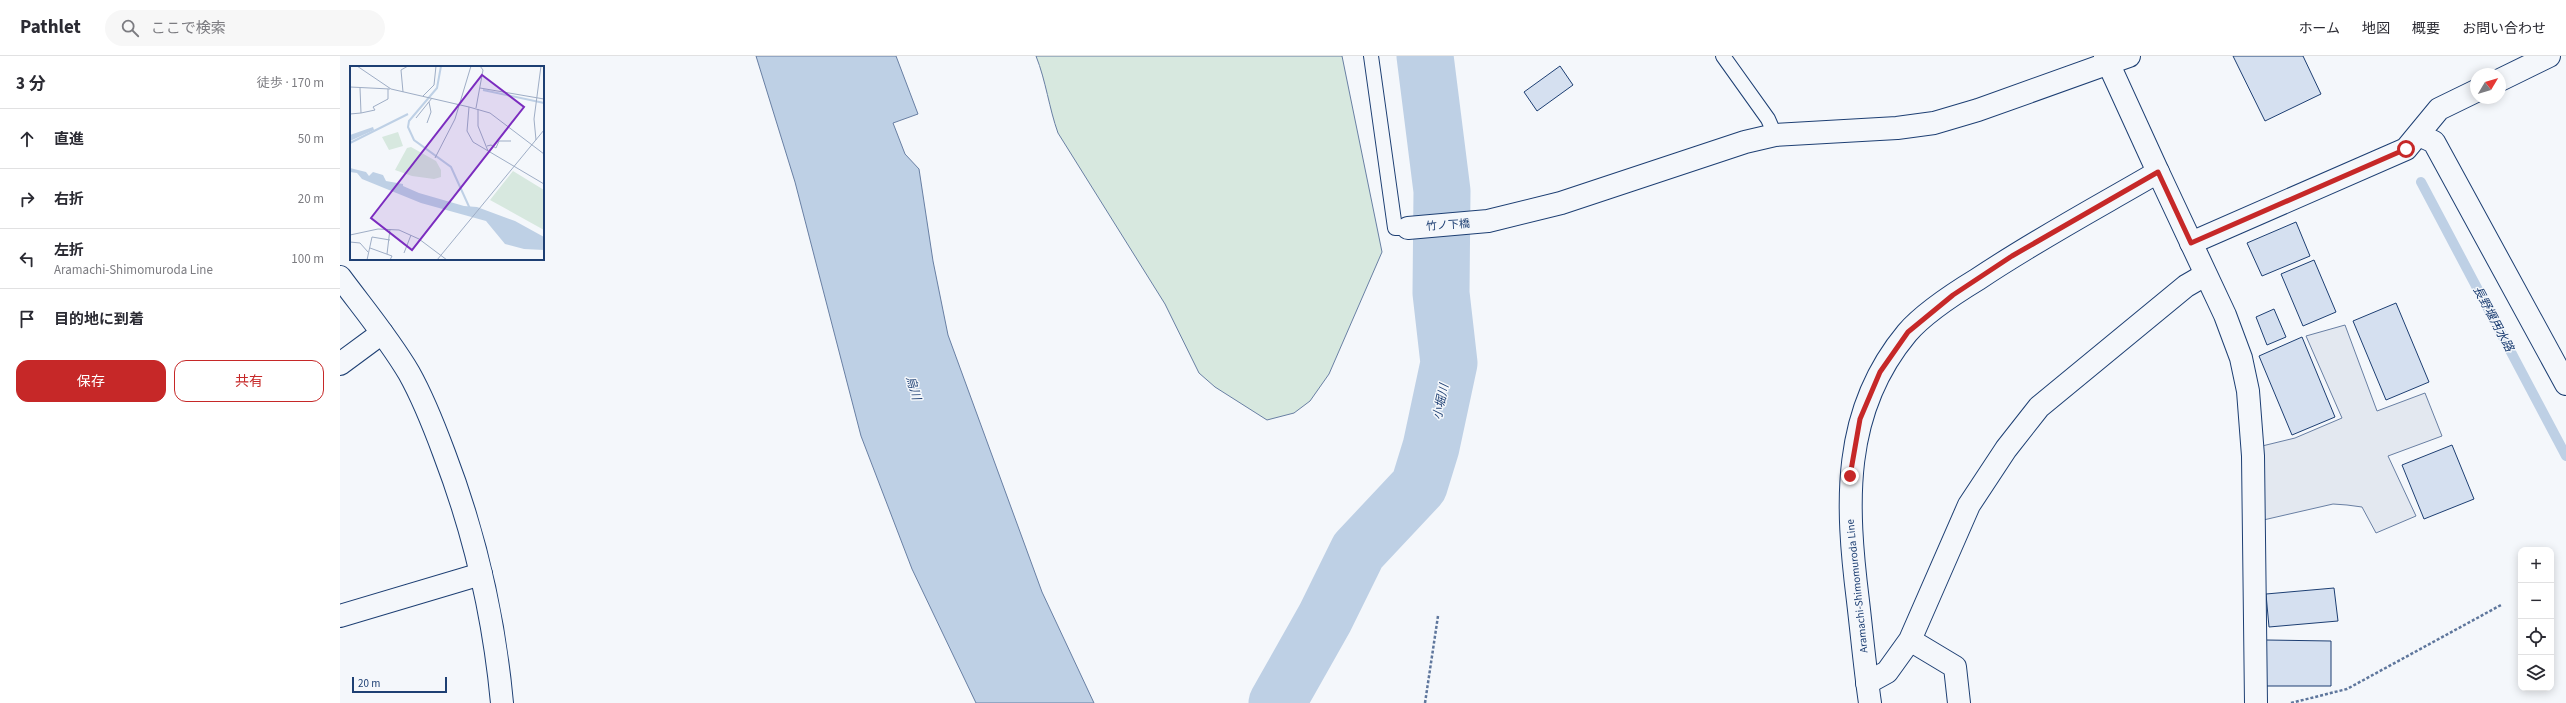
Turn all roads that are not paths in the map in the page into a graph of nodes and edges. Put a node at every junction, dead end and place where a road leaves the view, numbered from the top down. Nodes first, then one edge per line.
1 (1371, 56) edge
2 (1723, 56) edge
3 (2129, 56) edge
4 (2549, 56) edge
5 (2107, 60) edge
6 (2506, 77) edge
7 (2470, 94) edge
8 (1775, 135) junction
9 (2419, 135) junction
10 (2158, 172) junction
11 (1408, 228) joint
12 (2191, 243) junction
13 (2205, 275) junction
14 (340, 277) edge
15 (382, 333) junction
16 (340, 364) edge
17 (2566, 384) edge
18 (481, 574) junction
19 (340, 616) edge
20 (1910, 640) junction
21 (1869, 693) edge
22 (502, 703) edge
23 (1959, 703) edge
24 (2256, 703) edge

1 - 11 lane
2 - 8 lane
3 - 5 street, 竹ノ下橋
4 - 6 street
5 - 8 street, 竹ノ下橋
5 - 10 street
7 - 9 street
8 - 11 street, 竹ノ下橋
9 - 12 street
9 - 17 street
10 - 12 street
10 - 21 street, Aramachi-Shimomuroda Line
12 - 13 street
13 - 20 street
13 - 24 street
14 - 15 street
15 - 16 street
15 - 18 street
18 - 19 street
18 - 22 street
20 - 21 street
20 - 23 street

